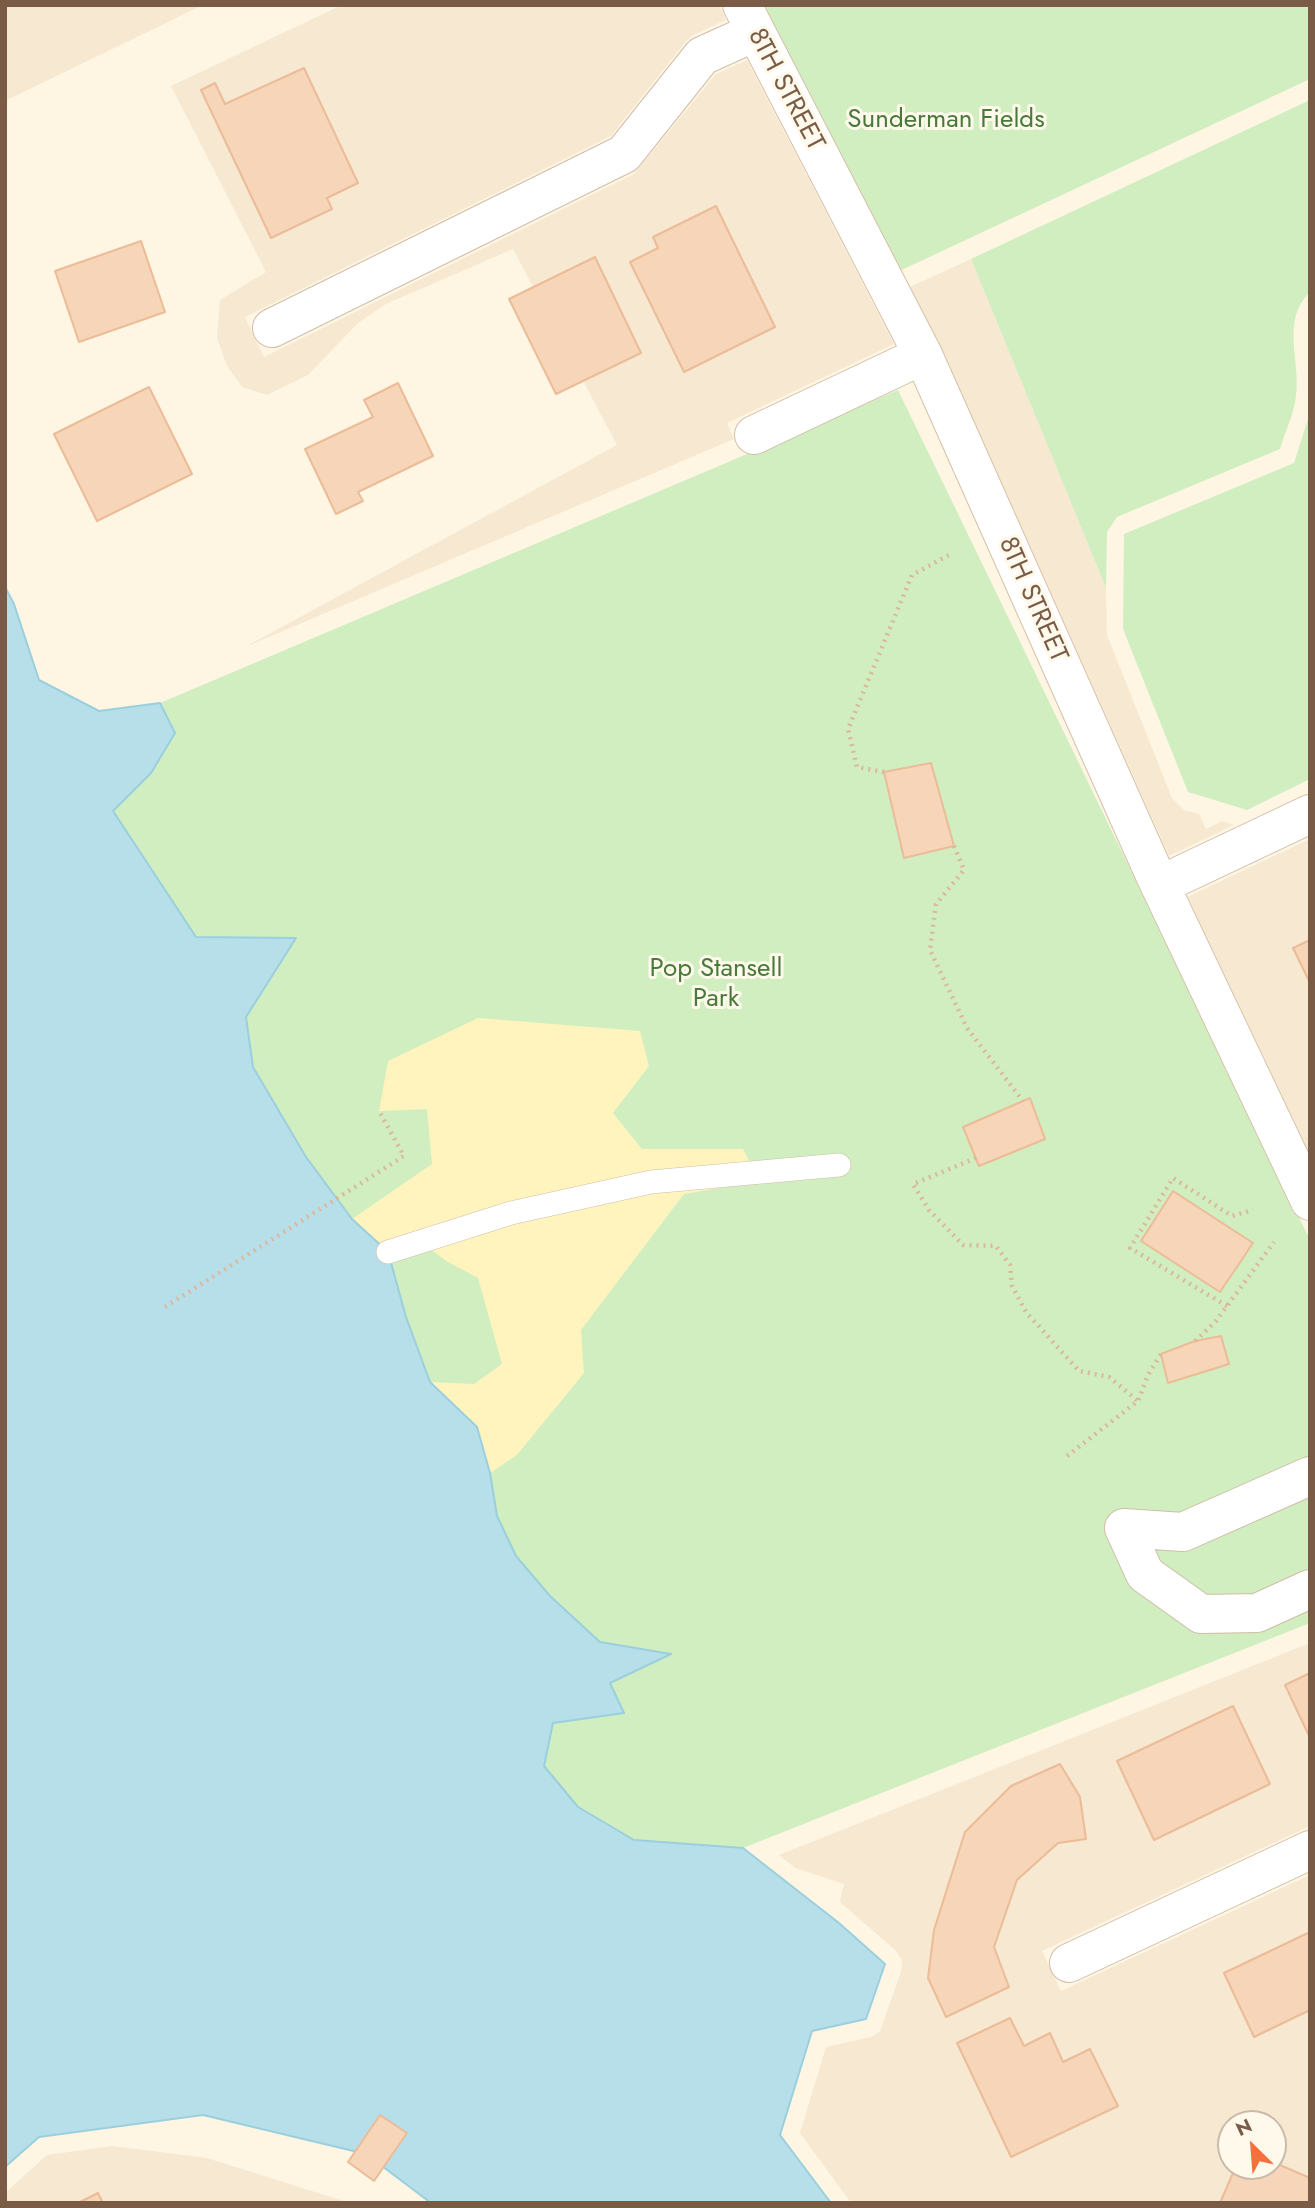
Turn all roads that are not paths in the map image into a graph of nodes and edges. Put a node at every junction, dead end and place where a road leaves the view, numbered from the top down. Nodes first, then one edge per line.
1 (748, 19) edge
2 (272, 328) dead end
3 (923, 355) junction
4 (754, 435) dead end
5 (1310, 814) edge
6 (1160, 885) junction
7 (839, 1165) dead end
8 (1310, 1201) edge
9 (388, 1252) dead end
10 (1310, 1476) edge
11 (1310, 1590) edge
12 (1310, 1850) edge
13 (1069, 1963) dead end

1 - 2 street
1 - 3 street, 8TH STREET
3 - 4 street
3 - 6 street, 8TH STREET
5 - 6 street
6 - 8 street, 8TH STREET
7 - 9 lane
10 - 11 street
12 - 13 street

